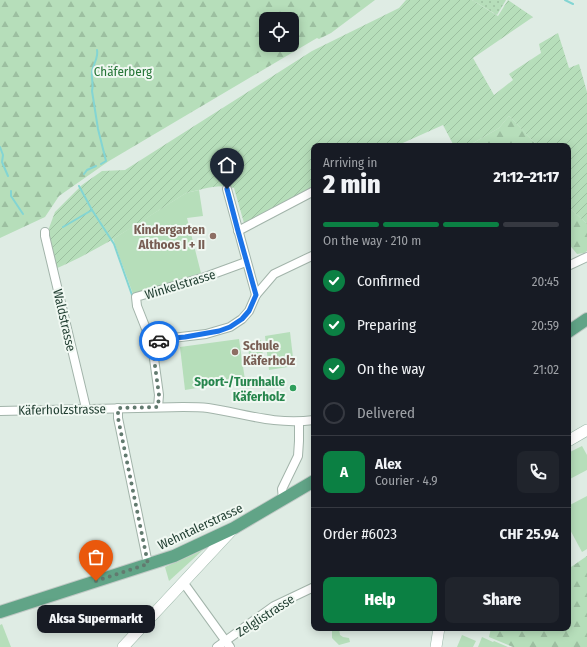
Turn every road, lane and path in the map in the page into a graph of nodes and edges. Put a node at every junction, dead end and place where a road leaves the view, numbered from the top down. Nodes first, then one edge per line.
1 (227, 189) dead end
2 (311, 193) edge
3 (238, 231) junction
4 (46, 232) dead end
5 (311, 256) edge
6 (587, 257) edge
7 (246, 262) junction
8 (571, 265) edge
9 (256, 295) junction
10 (587, 319) edge
11 (571, 330) edge
12 (152, 344) junction
13 (158, 407) junction
14 (86, 408) junction
15 (118, 408) junction
16 (0, 411) edge
17 (311, 420) edge
18 (299, 422) junction
19 (587, 430) edge
20 (571, 439) edge
21 (311, 483) edge
22 (283, 499) junction
23 (234, 528) junction
24 (148, 564) junction
25 (183, 582) junction
26 (311, 588) edge
27 (1, 610) edge
28 (439, 631) edge
29 (228, 644) edge
30 (123, 647) edge
31 (217, 647) edge
32 (436, 647) edge

1 - 3 street
2 - 3 street
3 - 7 street
4 - 14 street, Waldstrasse
5 - 9 street
6 - 8 street
7 - 9 street
7 - 12 street, Winkelstrasse
9 - 12 street
10 - 11 main road
12 - 13 street
13 - 15 street, Käferholzstrasse
13 - 18 street, Käferholzstrasse
14 - 15 street, Käferholzstrasse
14 - 16 street, Käferholzstrasse
15 - 24 street
17 - 18 street, Käferholzstrasse
18 - 22 street
19 - 20 street
21 - 22 main road, Wehntalerstrasse
22 - 23 main road, Wehntalerstrasse
23 - 24 main road, Wehntalerstrasse
23 - 25 street
24 - 27 main road, Wehntalerstrasse
25 - 29 street
25 - 30 street
26 - 29 street, Zelglistrasse
28 - 32 street
29 - 31 street, Zelglistrasse

